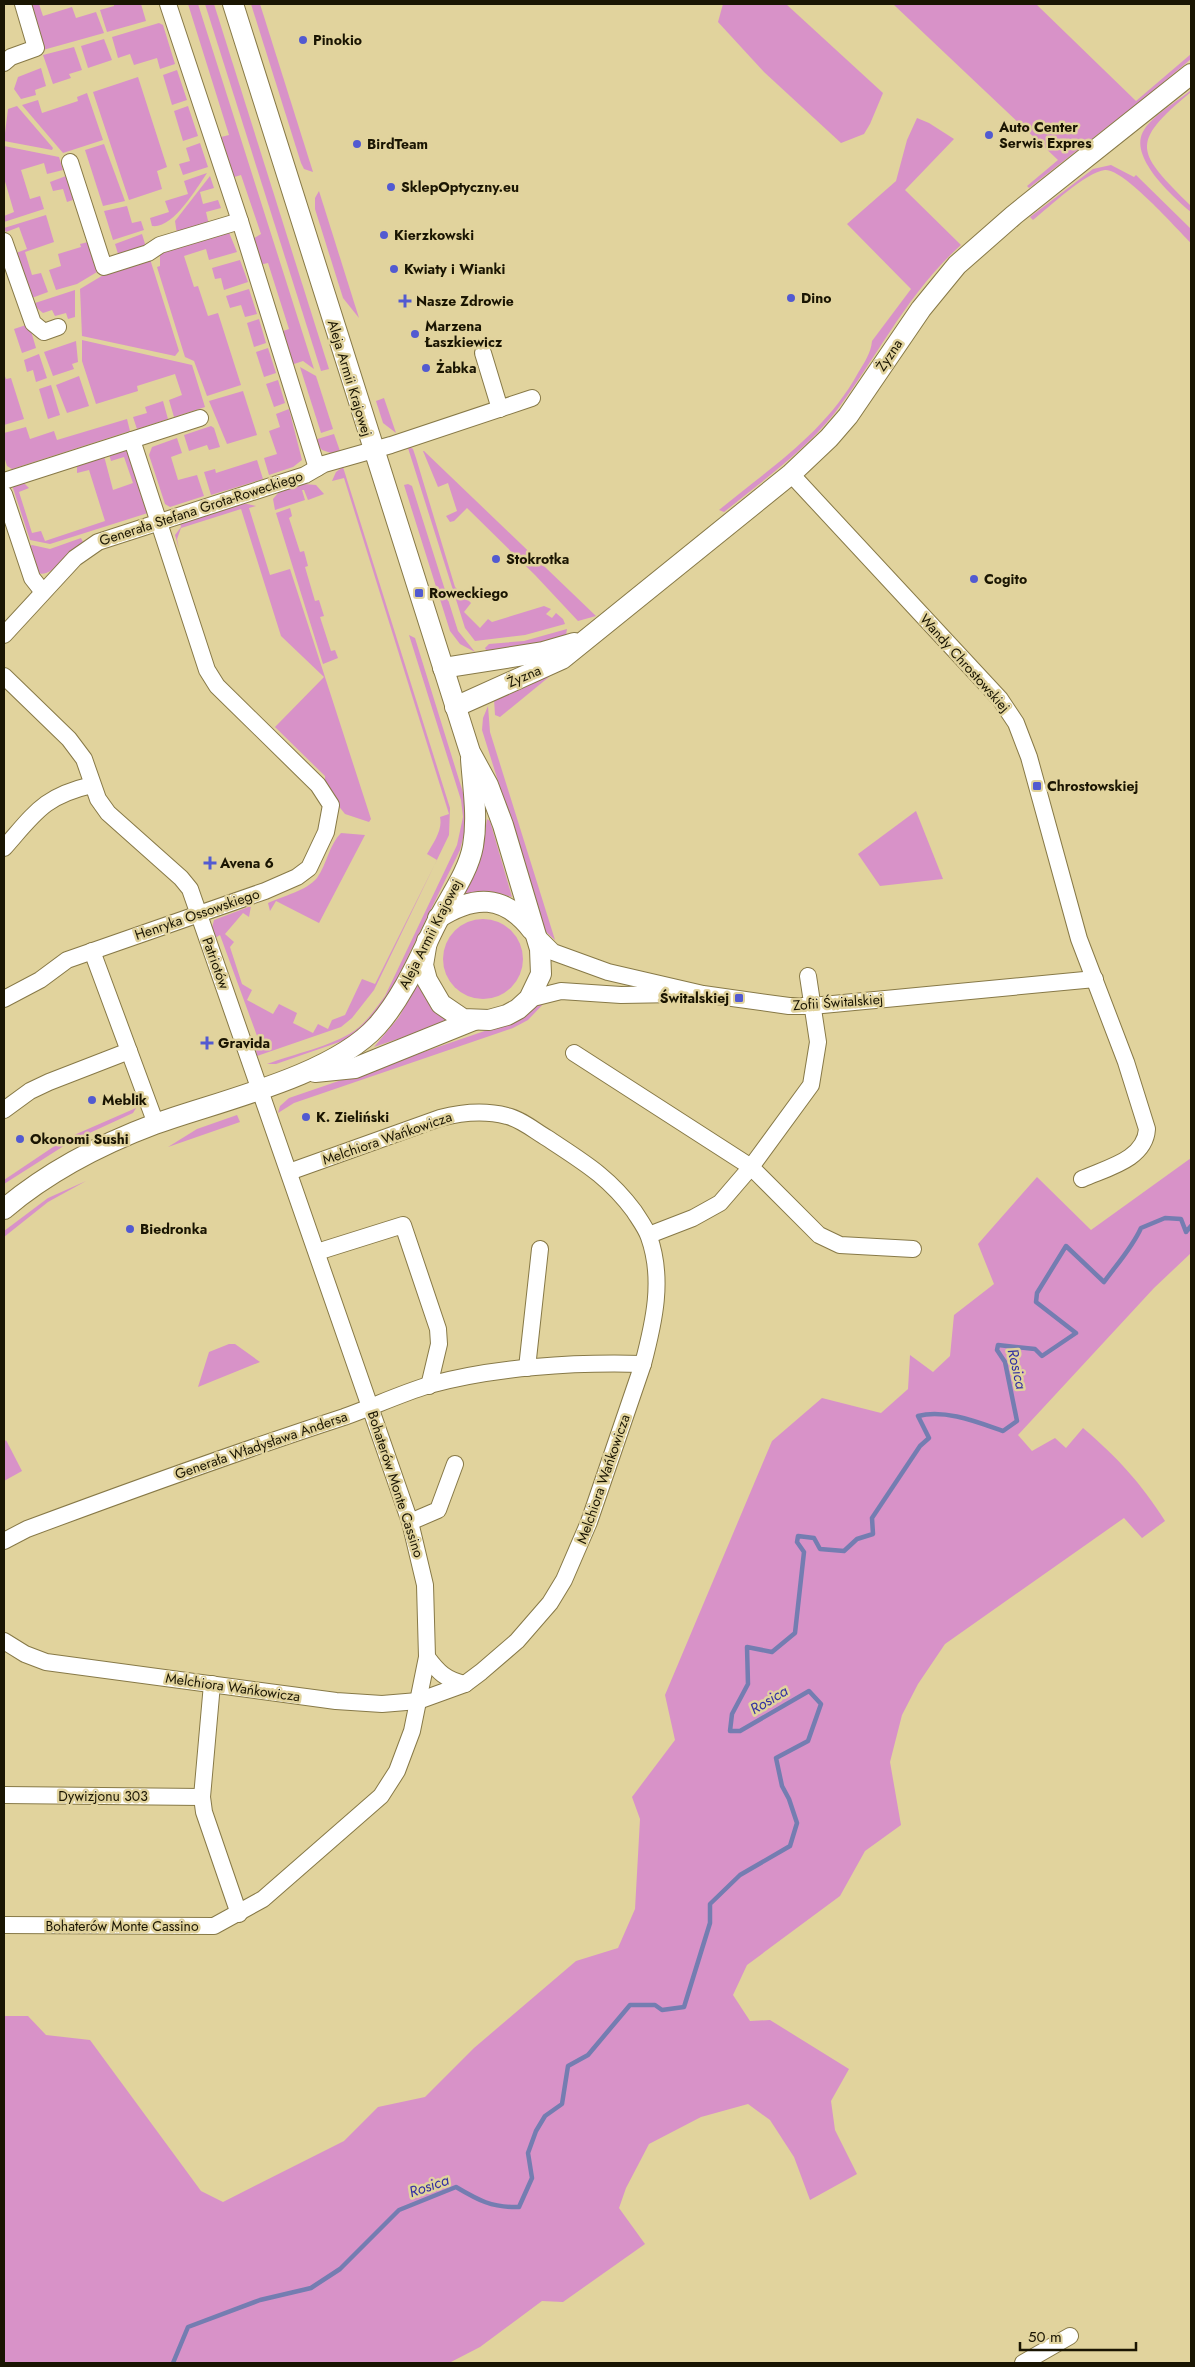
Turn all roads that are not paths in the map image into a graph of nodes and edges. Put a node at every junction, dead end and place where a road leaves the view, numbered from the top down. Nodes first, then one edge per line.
1 (24, 4) edge
2 (168, 4) edge
3 (233, 4) edge
4 (4, 63) edge
5 (1191, 74) edge
6 (70, 162) dead end
7 (240, 220) junction
8 (4, 241) edge
9 (58, 326) dead end
10 (483, 353) dead end
11 (532, 398) dead end
12 (500, 409) junction
13 (200, 418) dead end
14 (132, 440) junction
15 (373, 449) junction
16 (317, 468) junction
17 (791, 474) junction
18 (4, 481) edge
19 (4, 494) edge
20 (159, 522) junction
21 (43, 592) junction
22 (4, 635) edge
23 (588, 638) junction
24 (443, 668) junction
25 (4, 676) edge
26 (455, 707) junction
27 (470, 752) junction
28 (92, 785) junction
29 (4, 848) edge
30 (199, 914) junction
31 (438, 918) junction
32 (535, 933) junction
33 (427, 941) junction
34 (92, 951) junction
35 (808, 976) dead end
36 (1095, 979) junction
37 (703, 994) junction
38 (4, 999) edge
39 (529, 999) junction
40 (812, 1006) junction
41 (474, 1020) junction
42 (129, 1051) junction
43 (574, 1052) dead end
44 (306, 1073) junction
45 (261, 1088) junction
46 (4, 1110) edge
47 (156, 1124) junction
48 (751, 1167) junction
49 (289, 1172) junction
50 (1082, 1179) dead end
51 (4, 1209) edge
52 (649, 1235) junction
53 (540, 1249) dead end
54 (913, 1249) dead end
55 (317, 1252) junction
56 (643, 1364) junction
57 (527, 1368) junction
58 (429, 1386) junction
59 (372, 1407) junction
60 (455, 1464) dead end
61 (410, 1522) junction
62 (4, 1541) edge
63 (4, 1641) edge
64 (427, 1657) junction
65 (212, 1684) junction
66 (465, 1684) junction
67 (418, 1702) junction
68 (4, 1795) edge
69 (202, 1797) junction
70 (239, 1914) junction
71 (4, 1925) edge
72 (1070, 2336) dead end
73 (1023, 2363) edge

1 - 4 street
2 - 7 street
3 - 15 street, Aleja Armii Krajowej
5 - 17 street, Żyzna
6 - 7 street
7 - 16 street
8 - 9 street
10 - 12 street
11 - 12 street, Generała Stefana Grota-Roweckiego
12 - 15 street, Generała Stefana Grota-Roweckiego
13 - 14 street
14 - 18 street
14 - 20 street, Henryka Ossowskiego
15 - 16 street, Generała Stefana Grota-Roweckiego
15 - 24 street, Aleja Armii Krajowej
16 - 20 street, Generała Stefana Grota-Roweckiego
17 - 23 street, Żyzna
17 - 36 street, Wandy Chrostowskiej
19 - 21 street
20 - 21 street, Generała Stefana Grota-Roweckiego
20 - 30 street, Henryka Ossowskiego
21 - 22 street, Generała Stefana Grota-Roweckiego
23 - 24 street, Żyzna
23 - 26 street, Żyzna
24 - 26 street, Aleja Armii Krajowej
25 - 28 street, Patriotów
26 - 27 street, Aleja Armii Krajowej
27 - 31 street, Aleja Armii Krajowej
27 - 32 street, Aleja Armii Krajowej
28 - 29 street
28 - 30 street, Patriotów
30 - 34 street, Henryka Ossowskiego
30 - 45 street, Patriotów
31 - 32 street
31 - 33 street, Aleja Armii Krajowej
32 - 37 street, Zofii Świtalskiej
32 - 39 street
33 - 41 street
33 - 44 street, Aleja Armii Krajowej
34 - 38 street, Henryka Ossowskiego
34 - 42 street
35 - 40 street
36 - 40 street, Zofii Świtalskiej
36 - 50 street, Wandy Chrostowskiej
37 - 39 street
37 - 40 street, Zofii Świtalskiej
39 - 41 street
40 - 48 street
41 - 44 street, Aleja Armii Krajowej
42 - 46 street
42 - 47 street
43 - 48 street
44 - 45 street, Aleja Armii Krajowej
45 - 47 street, Aleja Armii Krajowej
45 - 49 street, Bohaterów Monte Cassino
47 - 51 street, Aleja Armii Krajowej
48 - 52 street
48 - 54 street
49 - 52 street, Melchiora Wańkowicza
49 - 55 street, Bohaterów Monte Cassino
52 - 56 street, Melchiora Wańkowicza
53 - 57 street
55 - 58 street
55 - 59 street, Bohaterów Monte Cassino
56 - 57 street, Generała Władysława Andersa
56 - 66 street, Melchiora Wańkowicza
57 - 58 street, Generała Władysława Andersa
58 - 59 street, Generała Władysława Andersa
59 - 61 street, Bohaterów Monte Cassino
59 - 62 street, Generała Władysława Andersa
60 - 61 street
61 - 64 street, Bohaterów Monte Cassino
63 - 65 street, Melchiora Wańkowicza
64 - 66 street
64 - 67 street, Bohaterów Monte Cassino
65 - 67 street, Melchiora Wańkowicza
65 - 69 street
66 - 67 street, Melchiora Wańkowicza
67 - 70 street, Bohaterów Monte Cassino
68 - 69 street, Dywizjonu 303
69 - 70 street
70 - 71 street, Bohaterów Monte Cassino
72 - 73 street

